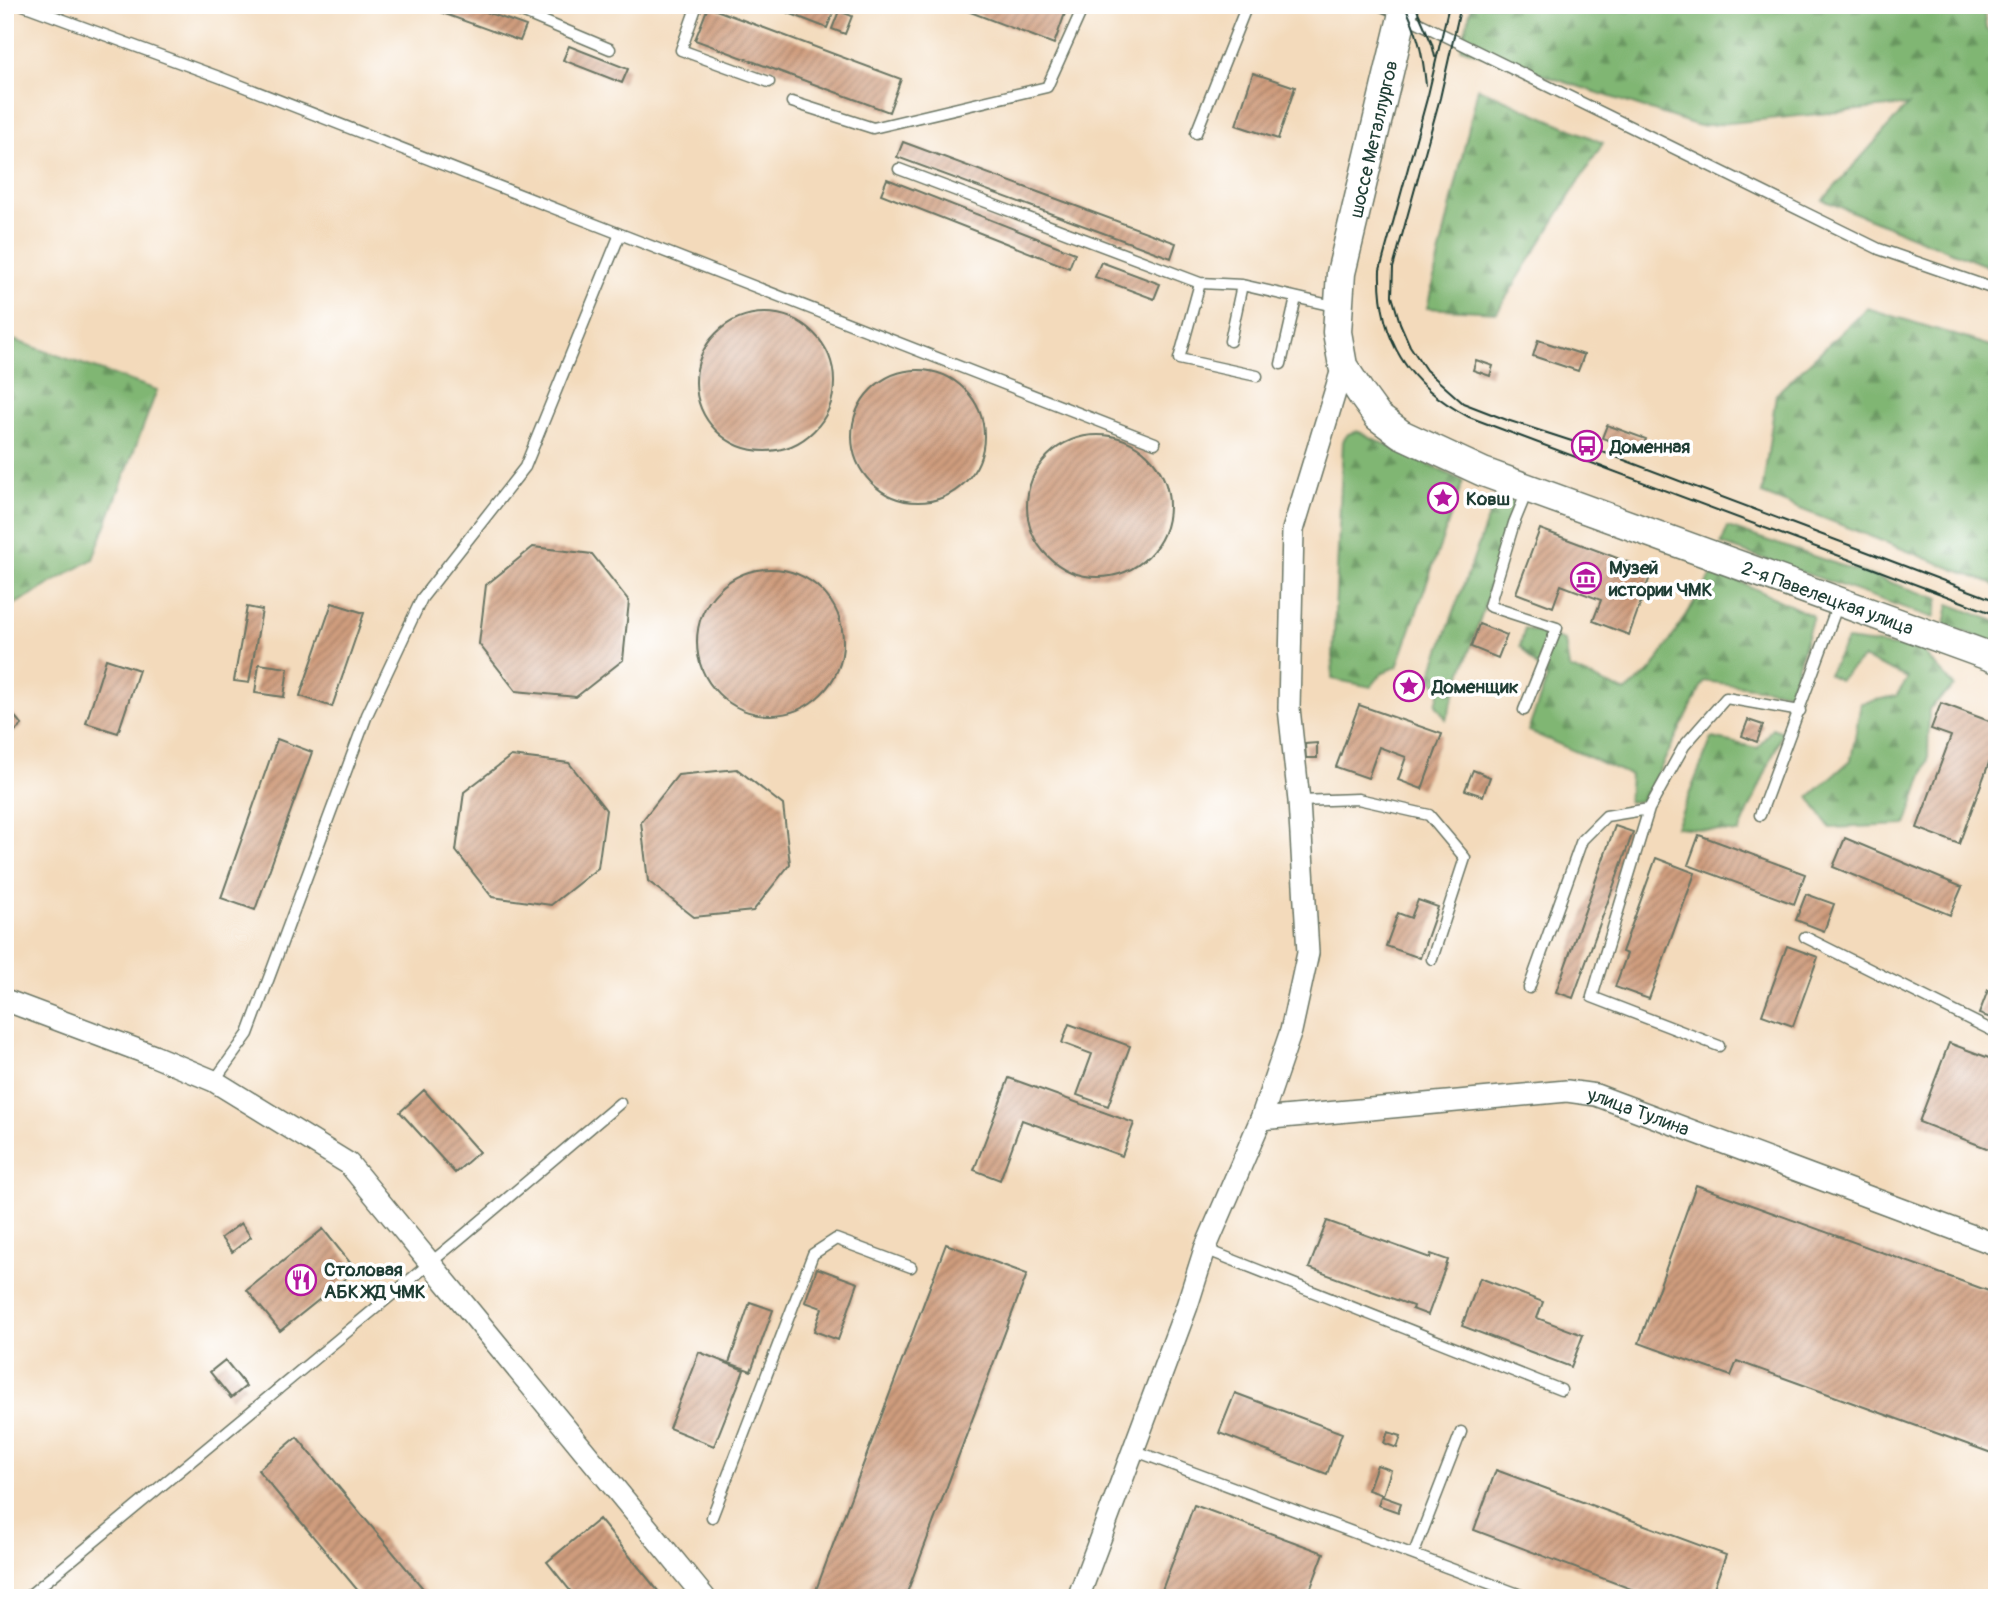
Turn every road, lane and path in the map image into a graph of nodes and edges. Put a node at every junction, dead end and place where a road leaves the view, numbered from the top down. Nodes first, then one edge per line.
1 (23, 5) edge
2 (505, 5) edge
3 (697, 5) edge
4 (1084, 5) edge
5 (1247, 5) edge
6 (1396, 8) edge
7 (610, 49) dead end
8 (769, 82) dead end
9 (792, 102) dead end
10 (1196, 133) dead end
11 (899, 169) dead end
12 (620, 233) junction
13 (1341, 273) joint
14 (1200, 284) junction
15 (1242, 285) junction
16 (1997, 290) edge
17 (1296, 298) junction
18 (1338, 307) junction
19 (1230, 341) dead end
20 (1281, 364) dead end
21 (1343, 366) junction
22 (1257, 376) dead end
23 (1155, 443) dead end
24 (1528, 489) junction
25 (1840, 600) junction
26 (1997, 659) edge
27 (1524, 710) dead end
28 (1800, 710) junction
29 (1299, 801) junction
30 (1649, 809) junction
31 (1760, 815) dead end
32 (1804, 937) dead end
33 (1432, 959) dead end
34 (1529, 988) dead end
35 (5, 1000) edge
36 (1997, 1033) edge
37 (1719, 1046) dead end
38 (214, 1081) junction
39 (620, 1103) dead end
40 (1261, 1119) junction
41 (1997, 1245) edge
42 (1205, 1249) junction
43 (430, 1263) junction
44 (911, 1266) dead end
45 (1561, 1390) dead end
46 (1461, 1432) dead end
47 (1133, 1450) junction
48 (712, 1517) dead end
49 (1414, 1553) junction
50 (26, 1598) edge
51 (705, 1598) edge
52 (1077, 1598) edge
53 (1529, 1598) edge

1 - 12 lane
2 - 7 lane
3 - 8 lane
4 - 9 lane
5 - 10 lane
6 - 13 main road, шоссе Металлургов
6 - 16 lane
11 - 14 lane
12 - 23 lane
12 - 38 lane
13 - 18 main road, 2-я Павелецкая улица
14 - 15 lane
14 - 22 lane
15 - 17 lane
15 - 19 lane
17 - 18 lane
17 - 20 lane
18 - 21 main road, 2-я Павелецкая улица
21 - 24 main road, 2-я Павелецкая улица
21 - 29 street
24 - 25 main road, 2-я Павелецкая улица
24 - 27 lane
25 - 26 main road, 2-я Павелецкая улица
25 - 28 lane
28 - 30 lane
28 - 31 lane
29 - 33 lane
29 - 40 street
30 - 34 lane
30 - 37 lane
32 - 36 lane
35 - 38 street
38 - 43 street
39 - 43 lane
40 - 41 street, улица Тулина
40 - 42 street
42 - 45 lane
42 - 47 street
43 - 50 lane
43 - 51 street
44 - 48 lane
46 - 49 lane
47 - 49 lane
47 - 52 street
49 - 53 lane

